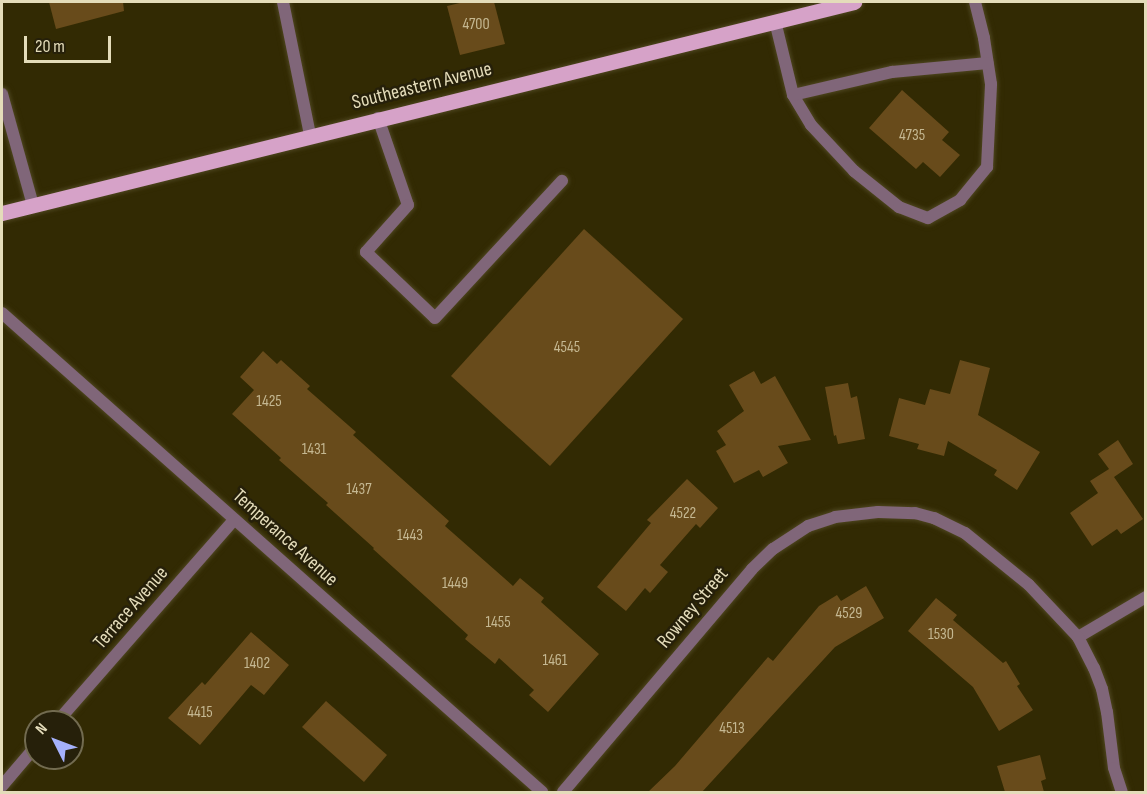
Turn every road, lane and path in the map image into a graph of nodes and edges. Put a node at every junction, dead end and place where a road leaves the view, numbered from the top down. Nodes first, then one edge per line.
1 (283, 2) edge
2 (854, 2) edge
3 (975, 2) edge
4 (775, 21) junction
5 (988, 63) junction
6 (2, 94) edge
7 (793, 95) junction
8 (378, 118) junction
9 (310, 135) junction
10 (562, 181) dead end
11 (33, 205) junction
12 (2, 213) edge
13 (2, 313) edge
14 (234, 520) junction
15 (1146, 597) edge
16 (1078, 637) junction
17 (68, 710) edge
18 (24, 760) edge
19 (2, 786) edge
20 (542, 792) edge
21 (563, 792) edge
22 (1122, 792) edge

1 - 9 street
2 - 4 main road, Southeastern Avenue
3 - 5 street
4 - 7 street
4 - 8 main road, Southeastern Avenue
5 - 7 street
5 - 7 street
6 - 11 street
8 - 9 main road, Southeastern Avenue
8 - 10 street
9 - 11 main road, Southeastern Avenue
11 - 12 main road, Southeastern Avenue
13 - 14 street, Temperance Avenue
14 - 17 street, Terrace Avenue
14 - 20 street, Temperance Avenue
15 - 16 street
16 - 21 street, Rowney Street
16 - 22 street, Rowney Street
18 - 19 street

